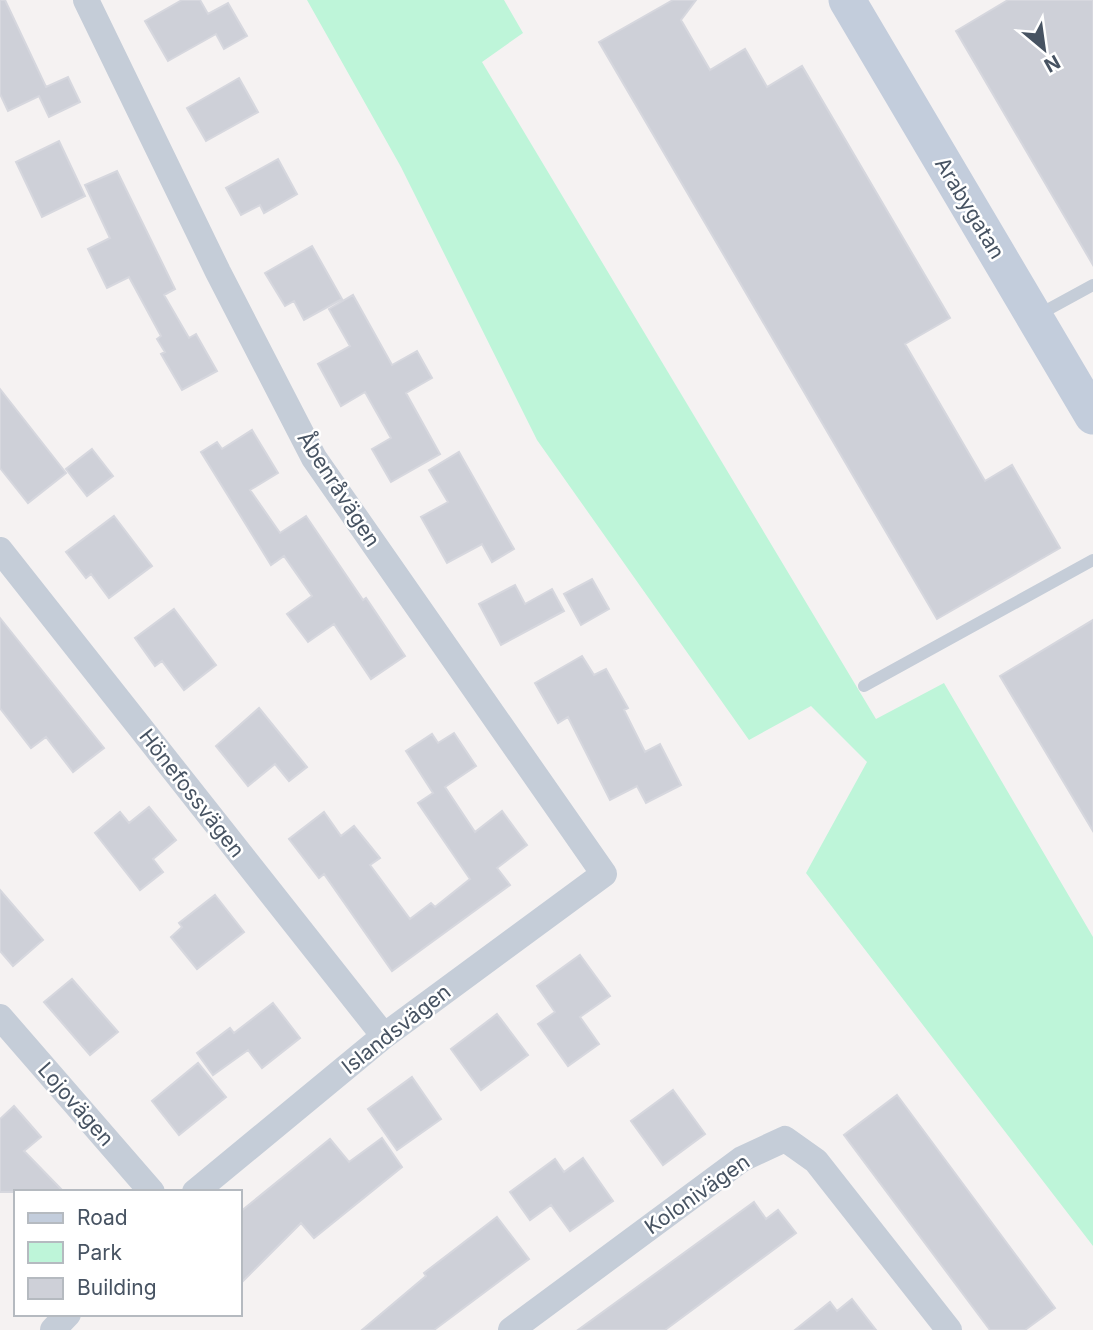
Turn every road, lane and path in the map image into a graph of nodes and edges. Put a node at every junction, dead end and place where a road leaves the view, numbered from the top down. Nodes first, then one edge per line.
1 (86, 0) edge
2 (847, 0) edge
3 (1093, 285) edge
4 (1034, 317) junction
5 (1093, 416) edge
6 (0, 550) edge
7 (1093, 560) edge
8 (864, 686) dead end
9 (604, 874) joint
10 (0, 1017) edge
11 (384, 1036) junction
12 (150, 1190) edge
13 (197, 1190) edge
14 (66, 1316) edge
15 (52, 1330) edge
16 (511, 1330) edge
17 (949, 1330) edge

1 - 9 street, Åbenråvägen
2 - 4 street, Arabygatan
3 - 4 lane
4 - 5 street, Arabygatan
6 - 11 street, Hönefossvägen
7 - 8 lane
9 - 11 street, Islandsvägen
10 - 12 street, Lojovägen
11 - 13 street, Islandsvägen
14 - 15 street
16 - 17 street, Kolonivägen

